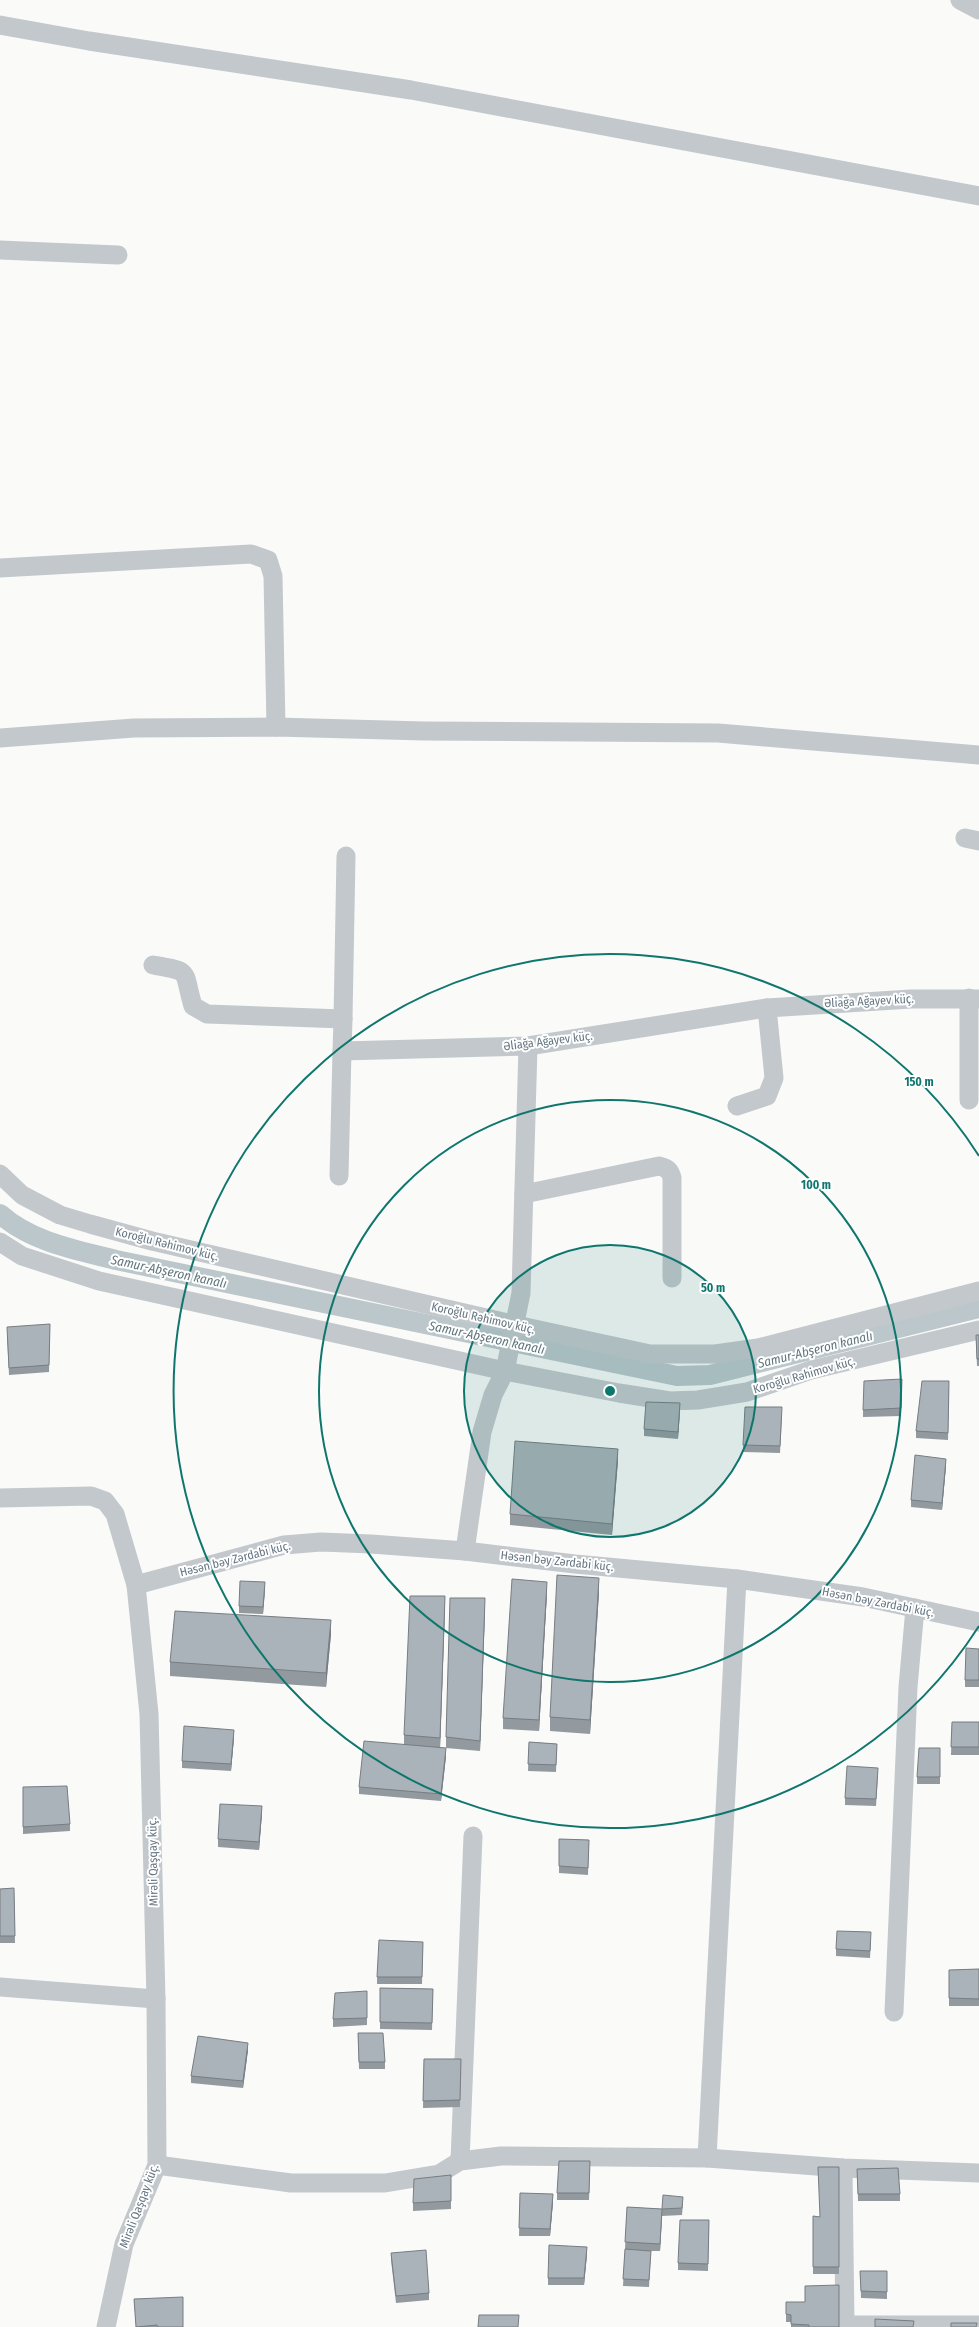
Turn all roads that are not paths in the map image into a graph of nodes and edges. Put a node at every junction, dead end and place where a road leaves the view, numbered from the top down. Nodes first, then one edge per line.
1 (960, 0) edge
2 (979, 10) edge
3 (0, 25) edge
4 (979, 196) edge
5 (0, 250) edge
6 (118, 255) dead end
7 (0, 568) edge
8 (276, 727) junction
9 (0, 738) edge
10 (979, 755) edge
11 (346, 856) dead end
12 (153, 965) dead end
13 (974, 999) edge
14 (767, 1008) junction
15 (342, 1019) junction
16 (528, 1046) junction
17 (342, 1051) junction
18 (969, 1100) dead end
19 (737, 1106) dead end
20 (0, 1174) edge
21 (339, 1176) dead end
22 (524, 1194) junction
23 (0, 1242) edge
24 (672, 1278) dead end
25 (979, 1290) edge
26 (516, 1325) junction
27 (979, 1330) edge
28 (505, 1371) junction
29 (0, 1498) edge
30 (465, 1551) junction
31 (737, 1579) junction
32 (136, 1585) junction
33 (915, 1608) junction
34 (979, 1622) edge
35 (473, 1836) dead end
36 (0, 1987) edge
37 (156, 1999) junction
38 (894, 2012) dead end
39 (707, 2158) junction
40 (460, 2161) junction
41 (157, 2165) junction
42 (843, 2168) junction
43 (979, 2173) edge
44 (979, 2325) edge
45 (845, 2326) edge
46 (106, 2327) edge

1 - 2 street
3 - 4 street
5 - 6 street
7 - 8 street
8 - 9 street
8 - 10 street
11 - 15 street
12 - 15 street
13 - 14 street, Əliağa Ağayev küç.
13 - 18 street
14 - 16 street, Əliağa Ağayev küç.
14 - 19 street
15 - 17 street
16 - 17 street, Əliağa Ağayev küç.
16 - 22 street
17 - 21 street
20 - 26 street, Koroğlu Rəhimov küç.
22 - 24 street
22 - 26 street
23 - 28 street, Koroğlu Rəhimov küç.
25 - 26 street, Koroğlu Rəhimov küç.
26 - 28 street
27 - 28 street, Koroğlu Rəhimov küç.
28 - 30 street
29 - 32 street, Mirəli Qaşqay küç.
30 - 31 street, Həsən bəy Zərdabi küç.
30 - 32 street, Həsən bəy Zərdabi küç.
31 - 33 street, Həsən bəy Zərdabi küç.
31 - 39 street
32 - 37 street, Mirəli Qaşqay küç.
33 - 34 street, Həsən bəy Zərdabi küç.
33 - 38 street
35 - 40 street
36 - 37 street
37 - 41 street, Mirəli Qaşqay küç.
39 - 40 street
39 - 42 street
40 - 41 street
41 - 46 street, Mirəli Qaşqay küç.
42 - 43 street
42 - 45 street
44 - 45 street

